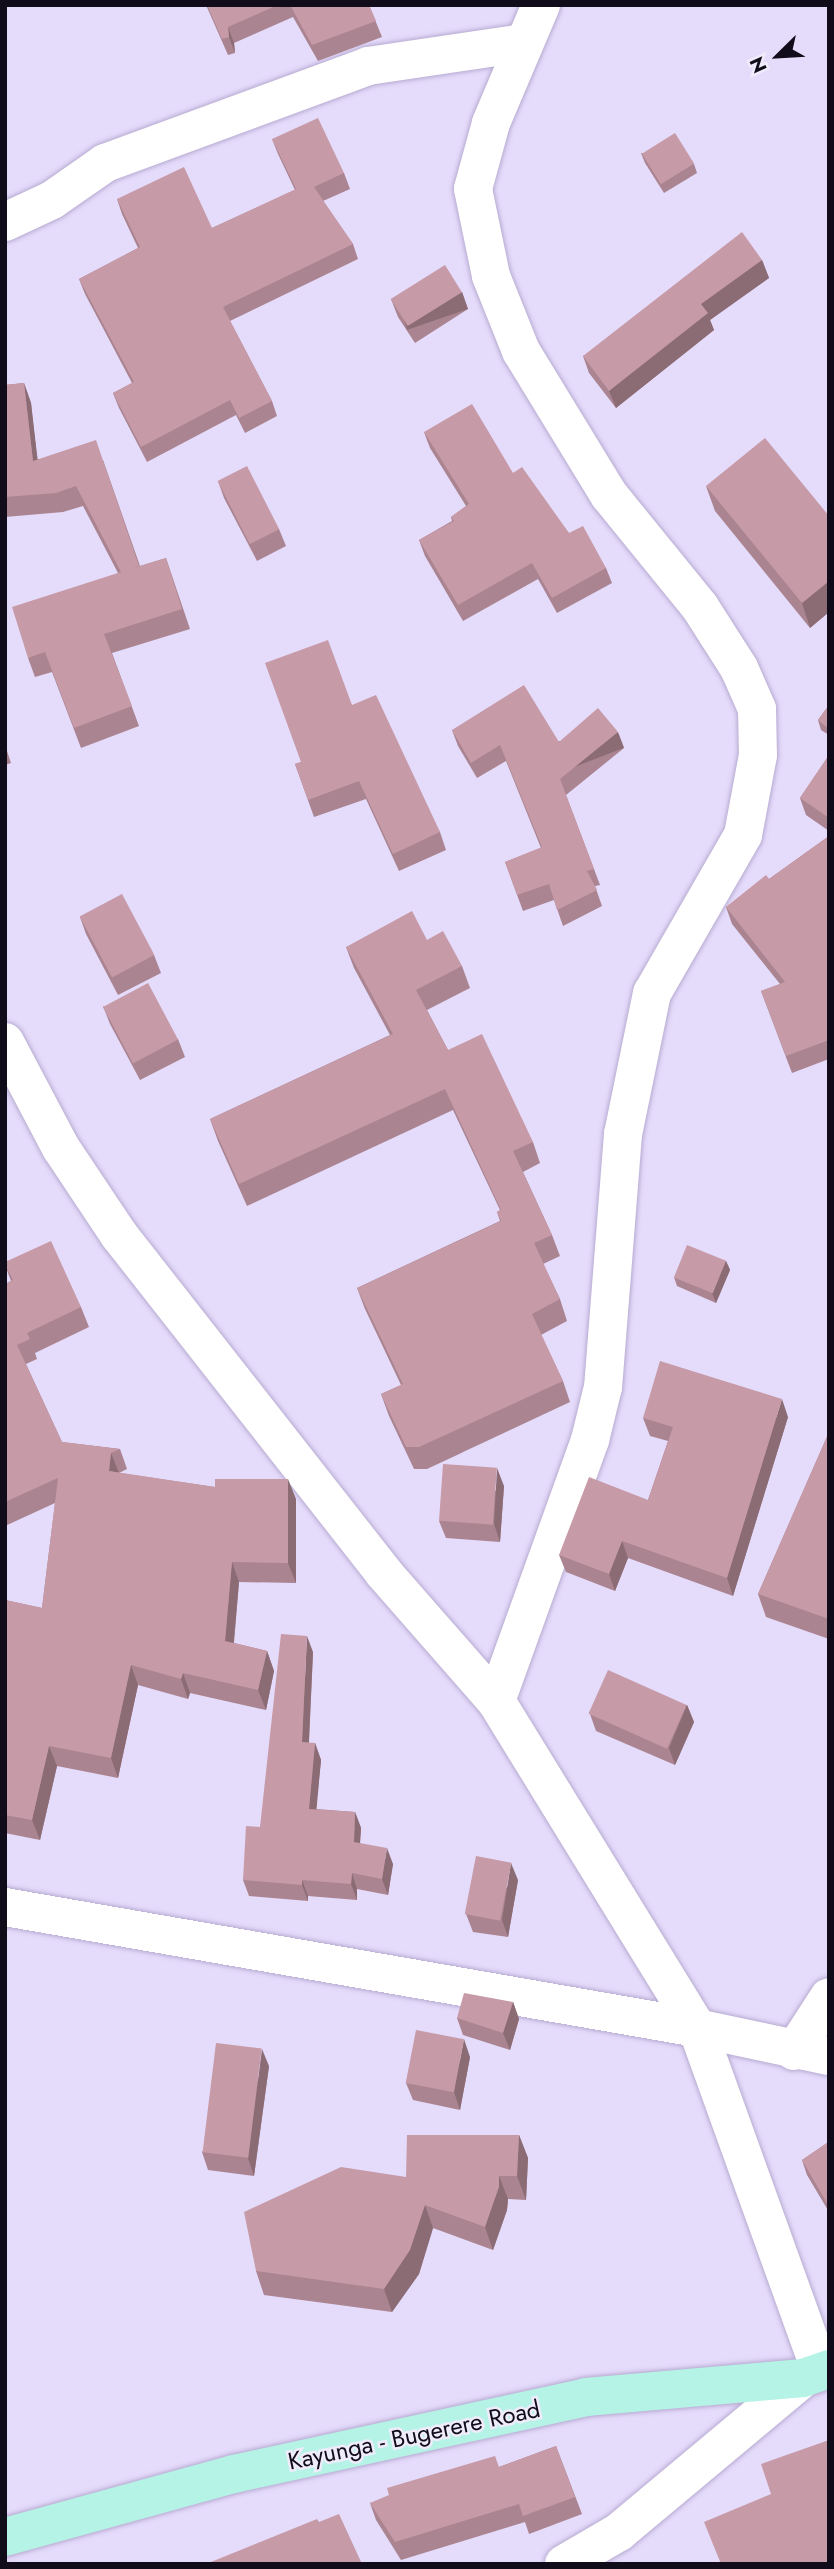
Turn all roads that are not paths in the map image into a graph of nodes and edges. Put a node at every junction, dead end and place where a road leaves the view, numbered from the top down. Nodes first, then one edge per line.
1 (541, 5) edge
2 (523, 43) junction
3 (5, 222) edge
4 (5, 1042) edge
5 (496, 1700) junction
6 (5, 1907) edge
7 (829, 1997) edge
8 (697, 2028) junction
9 (811, 2053) edge
10 (818, 2372) edge
11 (5, 2537) edge
12 (564, 2564) edge

1 - 2 street
2 - 3 street
2 - 5 street
4 - 5 street
5 - 8 street
6 - 8 street
7 - 9 street
8 - 9 street
8 - 10 street
10 - 11 main road, Kayunga - Bugerere Road
10 - 12 street

